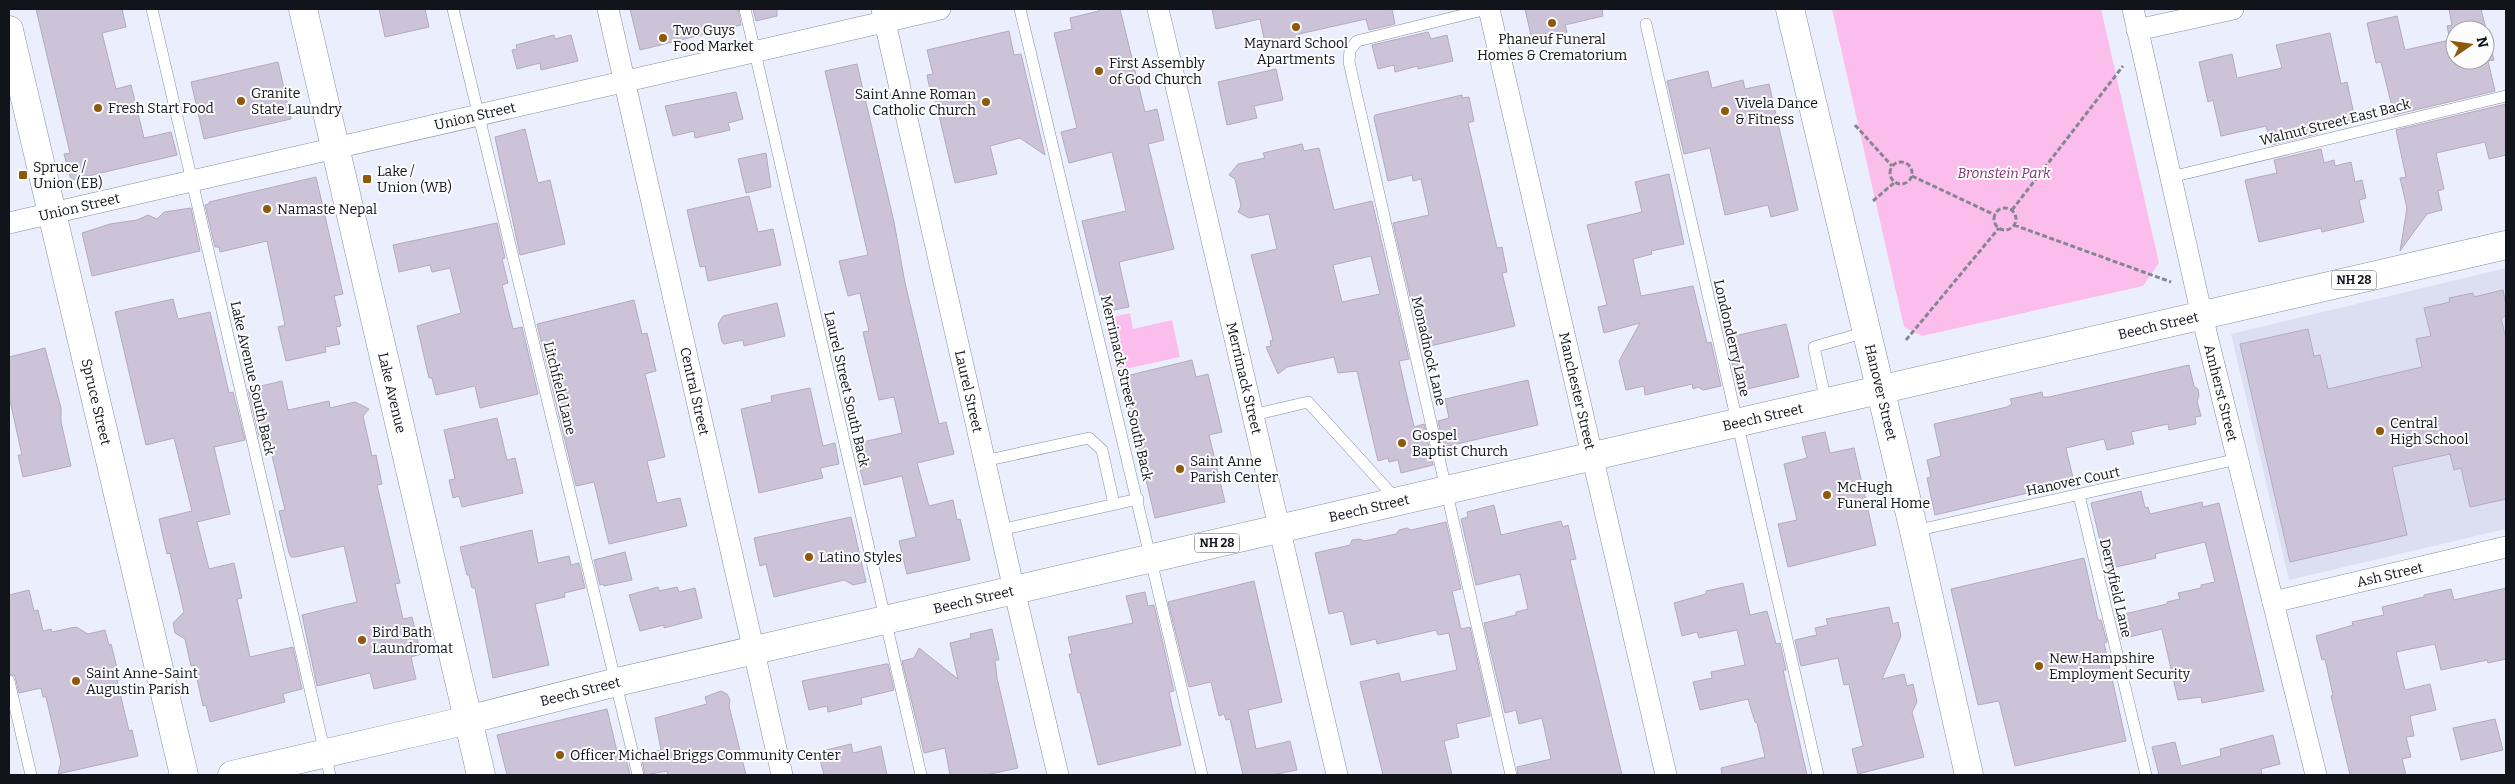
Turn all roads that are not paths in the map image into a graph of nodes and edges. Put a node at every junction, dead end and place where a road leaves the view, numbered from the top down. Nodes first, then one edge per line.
1 (152, 9) edge
2 (303, 9) edge
3 (453, 9) edge
4 (608, 9) edge
5 (745, 9) edge
6 (940, 9) edge
7 (1020, 9) edge
8 (1158, 9) edge
9 (1488, 9) edge
10 (1790, 9) edge
11 (2132, 9) edge
12 (2233, 9) edge
13 (883, 15) edge
14 (1646, 24) dead end
15 (9, 30) edge
16 (2137, 30) junction
17 (755, 52) junction
18 (625, 82) junction
19 (2506, 96) edge
20 (477, 116) junction
21 (336, 148) junction
22 (2171, 178) junction
23 (192, 182) junction
24 (53, 213) junction
25 (9, 224) edge
26 (2506, 245) edge
27 (2202, 316) junction
28 (1866, 332) junction
29 (1880, 389) junction
30 (1826, 402) junction
31 (1253, 415) junction
32 (1736, 423) junction
33 (1592, 456) junction
34 (2238, 460) junction
35 (984, 461) junction
36 (1444, 490) junction
37 (2079, 495) junction
38 (1138, 499) junction
39 (1398, 501) junction
40 (1114, 504) junction
41 (1280, 529) junction
42 (1000, 530) junction
43 (1914, 531) junction
44 (2506, 548) edge
45 (1152, 558) junction
46 (1014, 590) junction
47 (2273, 602) junction
48 (884, 620) junction
49 (753, 650) junction
50 (9, 681) edge
51 (617, 682) junction
52 (468, 720) junction
53 (327, 764) edge
54 (31, 775) edge
55 (184, 775) edge
56 (232, 775) edge
57 (481, 775) edge
58 (638, 775) edge
59 (782, 775) edge
60 (921, 775) edge
61 (1058, 775) edge
62 (1202, 775) edge
63 (1337, 775) edge
64 (1511, 775) edge
65 (1666, 775) edge
66 (1818, 775) edge
67 (1968, 775) edge
68 (2146, 775) edge
69 (2316, 775) edge

1 - 23 lane, Lake Avenue South Back
2 - 21 main road, Lake Avenue
3 - 20 lane, Litchfield Lane
4 - 18 street, Central Street
5 - 17 lane, Laurel Street South Back
6 - 13 street, Union Street
7 - 38 lane, Merrimack Street South Back
8 - 31 street, Merrimack Street
9 - 33 street, Manchester Street
9 - 36 lane, Monadnock Lane
10 - 28 main road, Hanover Street
11 - 16 street, Amherst Street
12 - 16 street
13 - 17 street, Union Street
13 - 35 street, Laurel Street
14 - 32 lane, Londonderry Lane
15 - 24 main road, Spruce Street
16 - 22 street, Amherst Street
17 - 18 street, Union Street
17 - 48 lane, Laurel Street South Back
18 - 20 street, Union Street
18 - 49 street, Central Street
19 - 22 lane, Walnut Street East Back
20 - 21 street, Union Street
20 - 51 lane, Litchfield Lane
21 - 23 street, Union Street
21 - 52 main road, Lake Avenue
22 - 27 street, Amherst Street
23 - 24 street, Union Street
23 - 53 lane, Lake Avenue South Back
24 - 25 street, Union Street
24 - 55 main road, Spruce Street
26 - 27 main road, Beech Street / NH 28
27 - 29 main road, Beech Street / NH 28
27 - 34 street, Amherst Street
28 - 29 main road, Hanover Street
28 - 30 lane
29 - 30 main road, Beech Street / NH 28
29 - 43 main road, Hanover Street
30 - 32 main road, Beech Street / NH 28
31 - 39 lane
31 - 41 street, Merrimack Street
32 - 33 main road, Beech Street / NH 28
32 - 66 lane, Londonderry Lane
33 - 36 main road, Beech Street / NH 28
33 - 65 street, Manchester Street
34 - 37 lane, Hanover Court
34 - 47 street, Amherst Street
35 - 40 lane
35 - 42 street, Laurel Street
36 - 39 main road, Beech Street / NH 28
36 - 64 lane, Monadnock Lane
37 - 43 lane, Hanover Court
37 - 68 lane, Derryfield Lane
38 - 40 lane
38 - 45 lane, Merrimack Street South Back
39 - 41 main road, Beech Street / NH 28
40 - 42 lane
41 - 45 main road, Beech Street / NH 28
41 - 63 street, Merrimack Street
42 - 46 street, Laurel Street
43 - 67 main road, Hanover Street
44 - 47 street, Ash Street
45 - 46 main road, Beech Street / NH 28
45 - 62 lane, Merrimack Street South Back
46 - 48 main road, Beech Street / NH 28
46 - 61 street, Laurel Street
47 - 69 street, Amherst Street
48 - 49 main road, Beech Street / NH 28
48 - 60 lane, Laurel Street South Back
49 - 51 main road, Beech Street / NH 28
49 - 59 street, Central Street
50 - 54 lane
51 - 52 main road, Beech Street / NH 28
51 - 58 lane, Litchfield Lane
52 - 53 main road, Beech Street / NH 28
52 - 57 main road, Lake Avenue
53 - 56 main road, Beech Street / NH 28

